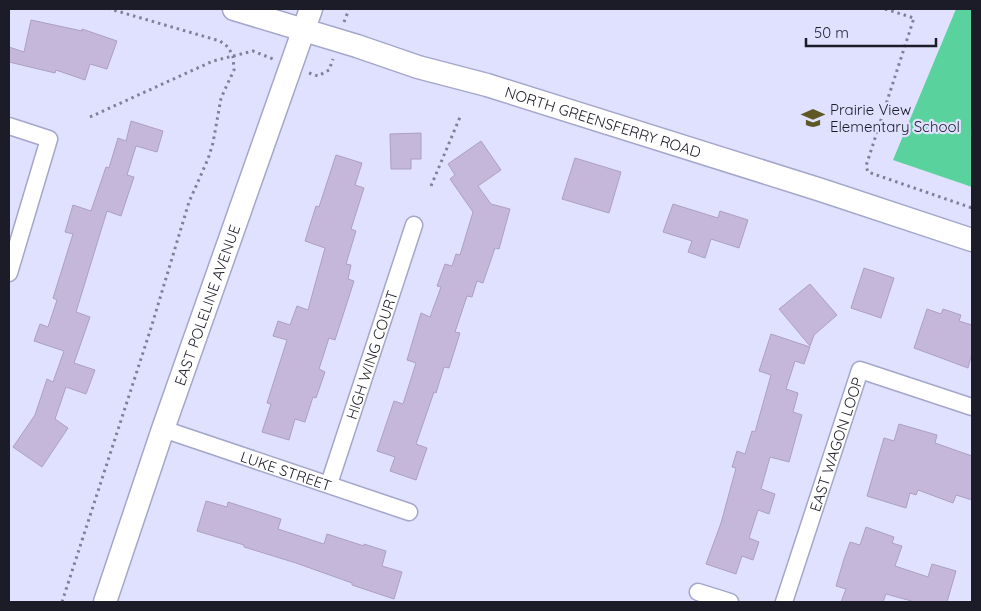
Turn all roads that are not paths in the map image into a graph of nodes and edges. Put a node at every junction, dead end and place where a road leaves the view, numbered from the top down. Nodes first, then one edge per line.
1 (234, 9) edge
2 (311, 9) edge
3 (304, 30) junction
4 (9, 126) edge
5 (414, 224) dead end
6 (972, 240) edge
7 (9, 273) edge
8 (972, 407) edge
9 (163, 429) junction
10 (329, 484) junction
11 (409, 512) dead end
12 (698, 592) dead end
13 (105, 602) edge
14 (730, 602) edge
15 (784, 602) edge

1 - 3 main road, NORTH GREENSFERRY ROAD
2 - 3 main road, EAST POLELINE AVENUE
3 - 6 main road, NORTH GREENSFERRY ROAD
3 - 9 main road, EAST POLELINE AVENUE
4 - 7 street
5 - 10 street, HIGH WING COURT
8 - 15 street, EAST WAGON LOOP
9 - 10 street, LUKE STREET
9 - 13 main road, EAST POLELINE AVENUE
10 - 11 street, LUKE STREET
12 - 14 street

